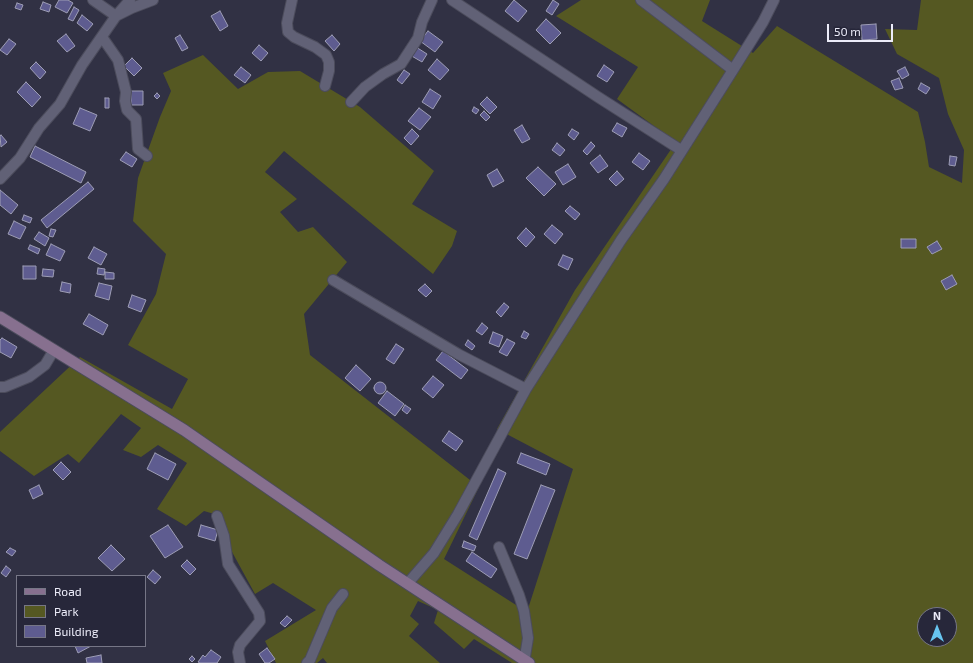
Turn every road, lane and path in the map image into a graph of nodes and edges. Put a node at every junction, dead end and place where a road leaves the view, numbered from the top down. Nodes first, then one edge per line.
1 (93, 0) edge
2 (130, 0) edge
3 (153, 0) edge
4 (292, 0) edge
5 (432, 0) edge
6 (452, 0) edge
7 (641, 0) edge
8 (774, 0) edge
9 (116, 16) junction
10 (102, 38) junction
11 (733, 70) junction
12 (325, 86) dead end
13 (351, 102) dead end
14 (681, 150) junction
15 (147, 156) dead end
16 (0, 179) edge
17 (333, 280) dead end
18 (0, 317) edge
19 (54, 350) junction
20 (0, 387) edge
21 (526, 389) junction
22 (217, 516) dead end
23 (499, 547) dead end
24 (408, 583) junction
25 (342, 594) dead end
26 (526, 662) edge
27 (240, 663) edge
28 (307, 663) edge

1 - 9 street
2 - 9 street
3 - 9 street
4 - 12 street
5 - 13 street
6 - 14 street
7 - 11 street
8 - 11 street
9 - 10 street
10 - 15 street
10 - 16 street
11 - 14 street
14 - 21 street
17 - 21 street
18 - 19 main road
19 - 20 street
19 - 24 main road
21 - 24 street
22 - 27 street
23 - 26 street
24 - 26 main road
25 - 28 street

